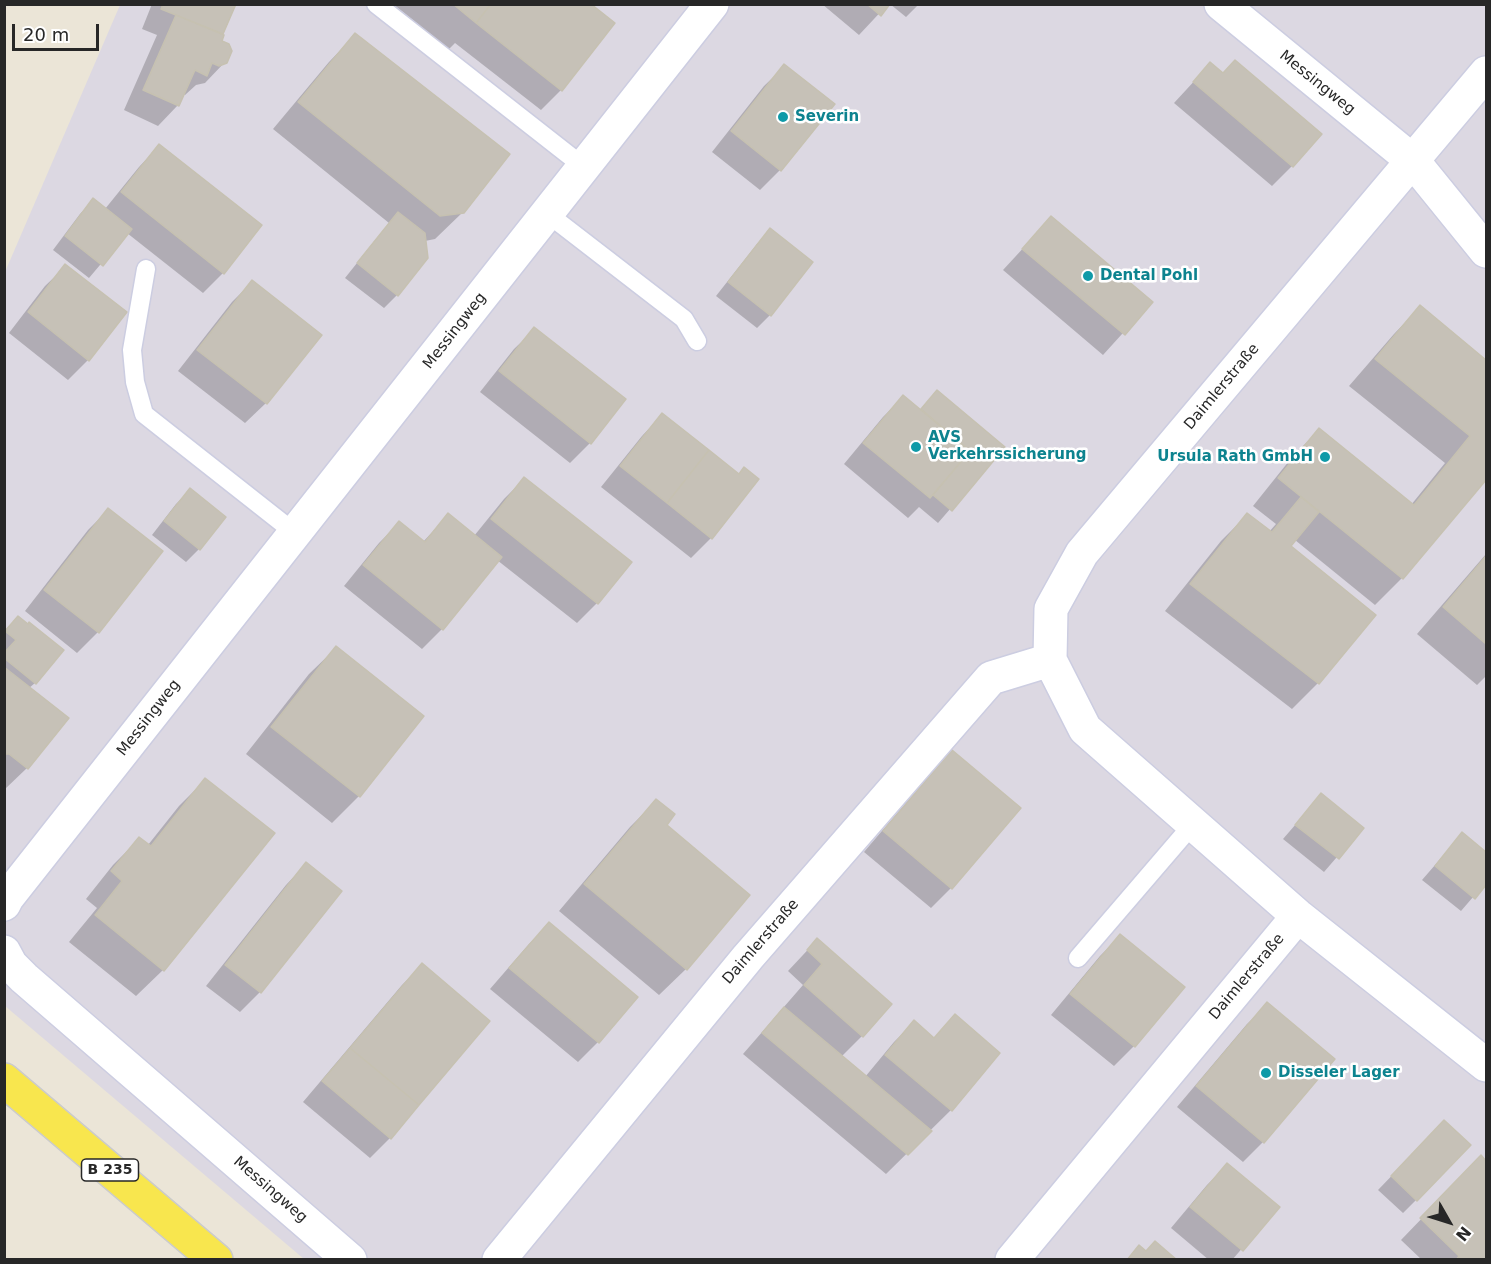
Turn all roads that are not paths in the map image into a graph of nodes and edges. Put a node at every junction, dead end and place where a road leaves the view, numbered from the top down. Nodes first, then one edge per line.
1 (376, 4) edge
2 (712, 4) edge
3 (1221, 4) edge
4 (1486, 73) edge
5 (1413, 161) junction
6 (584, 167) junction
7 (548, 214) junction
8 (1486, 251) edge
9 (146, 269) dead end
10 (697, 341) dead end
11 (295, 533) junction
12 (1050, 660) junction
13 (1193, 824) junction
14 (4, 904) edge
15 (1298, 916) junction
16 (4, 952) edge
17 (1078, 958) dead end
18 (1486, 1065) edge
19 (4, 1080) edge
20 (216, 1260) edge
21 (350, 1260) edge
22 (498, 1260) edge
23 (1012, 1260) edge

1 - 6 lane
2 - 6 street, Messingweg
3 - 5 street, Messingweg
4 - 5 street
5 - 8 street, Messingweg
5 - 12 street, Daimlerstraße
6 - 7 street, Messingweg
7 - 10 lane
7 - 11 street, Messingweg
9 - 11 lane
11 - 14 street, Messingweg
12 - 13 street, Daimlerstraße
12 - 22 street, Daimlerstraße
13 - 15 street, Daimlerstraße
13 - 17 lane
15 - 18 street, Daimlerstraße
15 - 23 street, Daimlerstraße
16 - 21 street, Messingweg
19 - 20 main road, B 235

